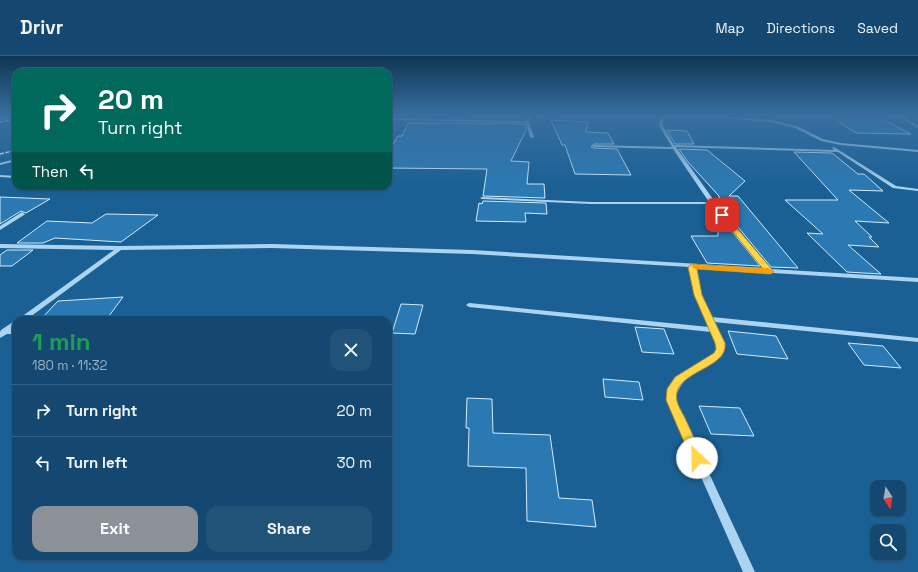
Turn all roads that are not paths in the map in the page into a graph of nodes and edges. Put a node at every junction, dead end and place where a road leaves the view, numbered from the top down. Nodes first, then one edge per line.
1 (668, 139) edge
2 (822, 140) joint
3 (594, 146) dead end
4 (673, 147) junction
5 (837, 150) junction
6 (918, 151) edge
7 (12, 161) edge
8 (0, 164) edge
9 (0, 176) edge
10 (12, 177) edge
11 (918, 190) edge
12 (482, 198) dead end
13 (713, 203) junction
14 (22, 214) dead end
15 (0, 228) edge
16 (0, 246) edge
17 (120, 248) junction
18 (692, 267) junction
19 (770, 272) junction
20 (918, 280) edge
21 (469, 305) dead end
22 (26, 316) edge
23 (709, 319) junction
24 (12, 327) edge
25 (714, 330) junction
26 (12, 332) edge
27 (2, 333) edge
28 (918, 340) edge
29 (749, 572) edge

1 - 4 street
2 - 5 street
2 - 6 street
3 - 4 street
4 - 5 street
4 - 13 street
5 - 11 street
7 - 8 street
9 - 10 street
12 - 13 street
13 - 19 street
14 - 15 street
16 - 17 street
17 - 18 street
17 - 22 street
18 - 19 street
18 - 23 street
19 - 20 street
21 - 25 street
23 - 25 street
23 - 28 street
24 - 27 street
25 - 29 street
26 - 27 street

